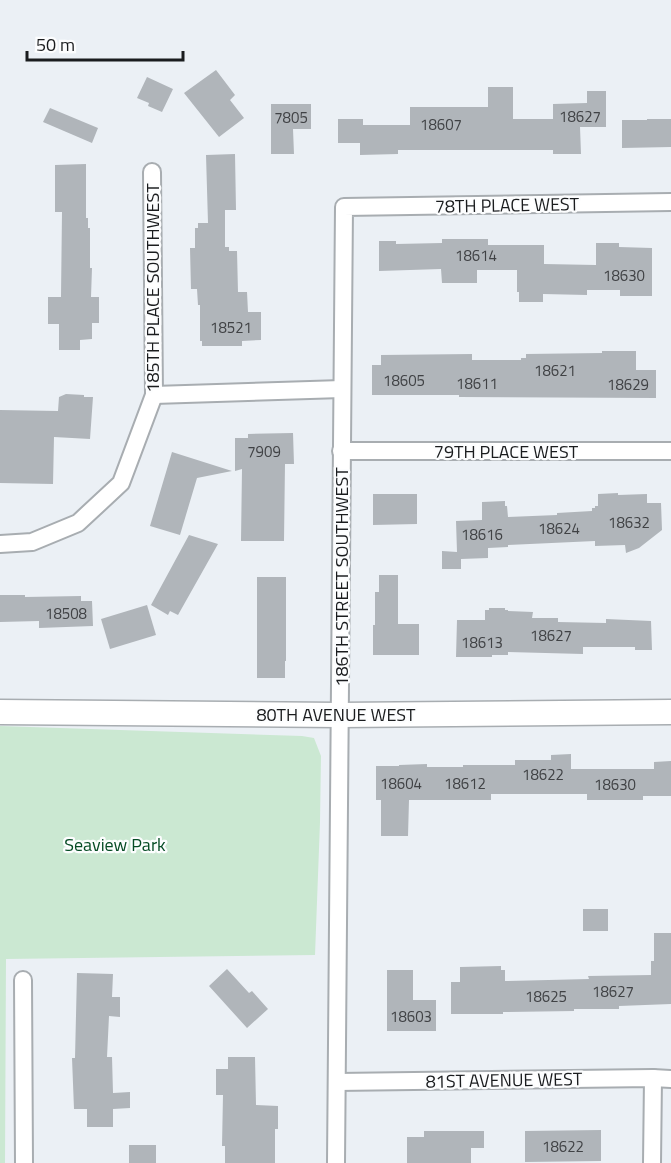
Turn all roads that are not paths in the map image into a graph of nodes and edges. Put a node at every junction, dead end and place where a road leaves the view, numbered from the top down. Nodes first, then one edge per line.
1 (152, 172) dead end
2 (671, 202) edge
3 (344, 207) joint
4 (342, 389) junction
5 (154, 396) junction
6 (341, 451) junction
7 (671, 451) edge
8 (0, 544) edge
9 (0, 711) edge
10 (671, 712) edge
11 (340, 715) junction
12 (23, 980) dead end
13 (653, 1078) junction
14 (671, 1078) edge
15 (337, 1082) junction
16 (24, 1163) edge
17 (336, 1163) edge
18 (652, 1163) edge

1 - 5 street, 185TH PLACE SOUTHWEST
2 - 3 street, 78TH PLACE WEST
3 - 4 street, 186TH STREET SOUTHWEST
4 - 5 street
4 - 6 street, 186TH STREET SOUTHWEST
5 - 8 street, 185TH PLACE SOUTHWEST
6 - 7 street, 79TH PLACE WEST
6 - 11 street, 186TH STREET SOUTHWEST
9 - 11 street, 80TH AVENUE WEST
10 - 11 street, 80TH AVENUE WEST
11 - 15 street, 186TH STREET SOUTHWEST
12 - 16 street
13 - 14 street, 81ST AVENUE WEST
13 - 15 street, 81ST AVENUE WEST
13 - 18 street
15 - 17 street, 186TH STREET SOUTHWEST

